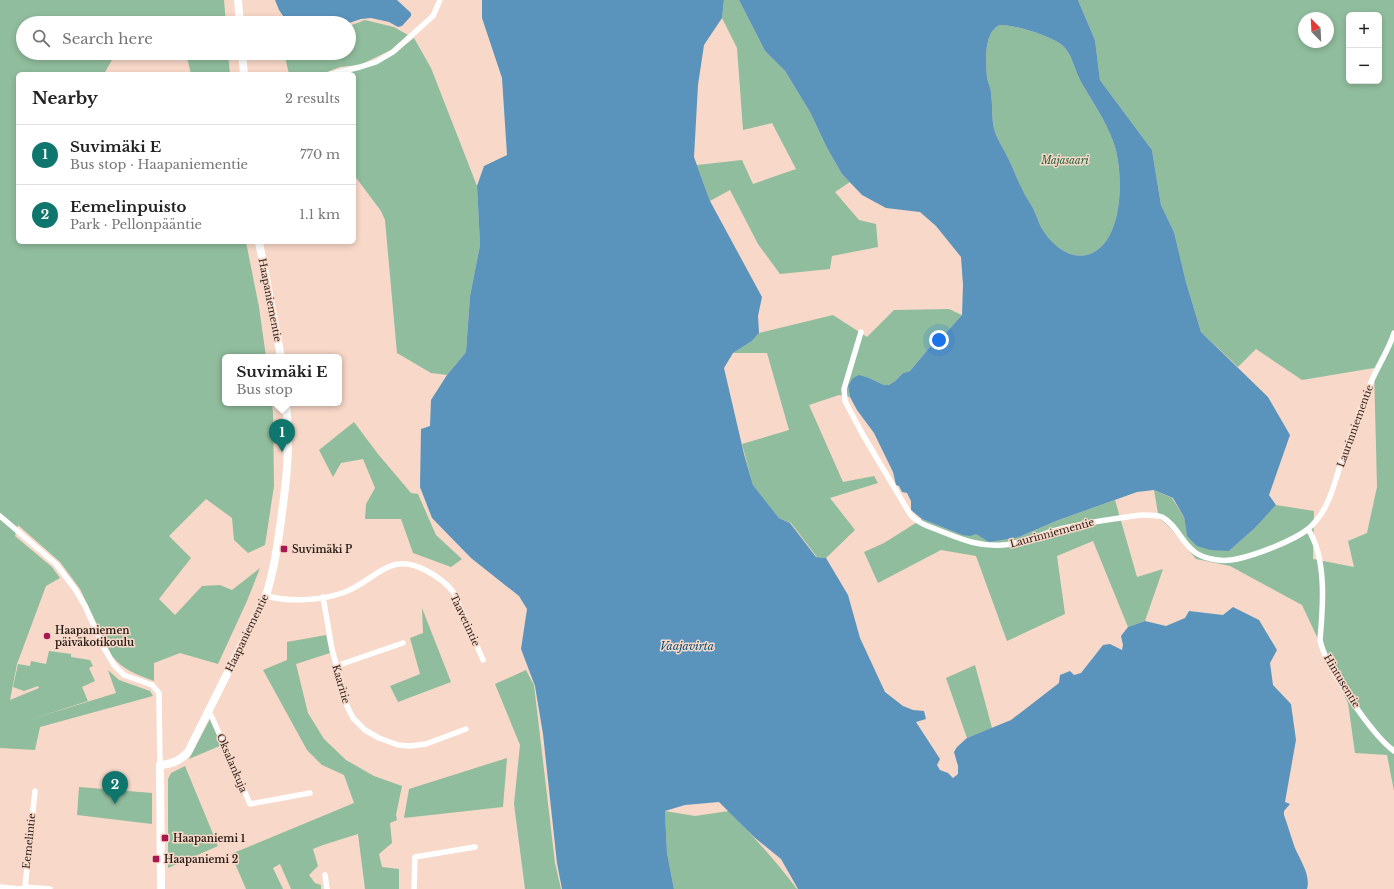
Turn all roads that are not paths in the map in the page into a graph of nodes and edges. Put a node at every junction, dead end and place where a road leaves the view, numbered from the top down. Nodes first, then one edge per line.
1 (238, 0) edge
2 (440, 0) edge
3 (239, 16) edge
4 (243, 60) edge
5 (244, 72) edge
6 (339, 72) edge
7 (259, 244) edge
8 (861, 332) dead end
9 (1394, 332) edge
10 (280, 354) edge
11 (286, 406) edge
12 (0, 516) edge
13 (1308, 528) junction
14 (266, 596) junction
15 (323, 597) junction
16 (403, 643) dead end
17 (484, 660) dead end
18 (336, 666) junction
19 (208, 713) junction
20 (466, 729) dead end
21 (1394, 751) edge
22 (160, 765) junction
23 (35, 791) dead end
24 (310, 793) dead end
25 (475, 847) dead end
26 (325, 875) dead end
27 (0, 887) edge
28 (22, 888) edge
29 (50, 889) edge
30 (161, 889) edge
31 (327, 889) edge
32 (414, 889) edge

1 - 3 street
2 - 6 street
4 - 5 street
7 - 10 street, Haapaniementie
8 - 13 street, Laurinniementie
9 - 13 street, Laurinniementie
11 - 14 street, Haapaniementie
12 - 22 street
13 - 21 street, Hintusentie
14 - 15 street, Taavetintie
14 - 19 street, Haapaniementie
15 - 17 street, Taavetintie
15 - 18 street, Kaaritie
16 - 18 street
18 - 20 street, Kaaritie
19 - 22 street, Haapaniementie
19 - 24 street, Oksalankuja
22 - 30 street
23 - 28 street, Eemelintie
25 - 32 street
26 - 31 street
27 - 28 street
28 - 29 street

